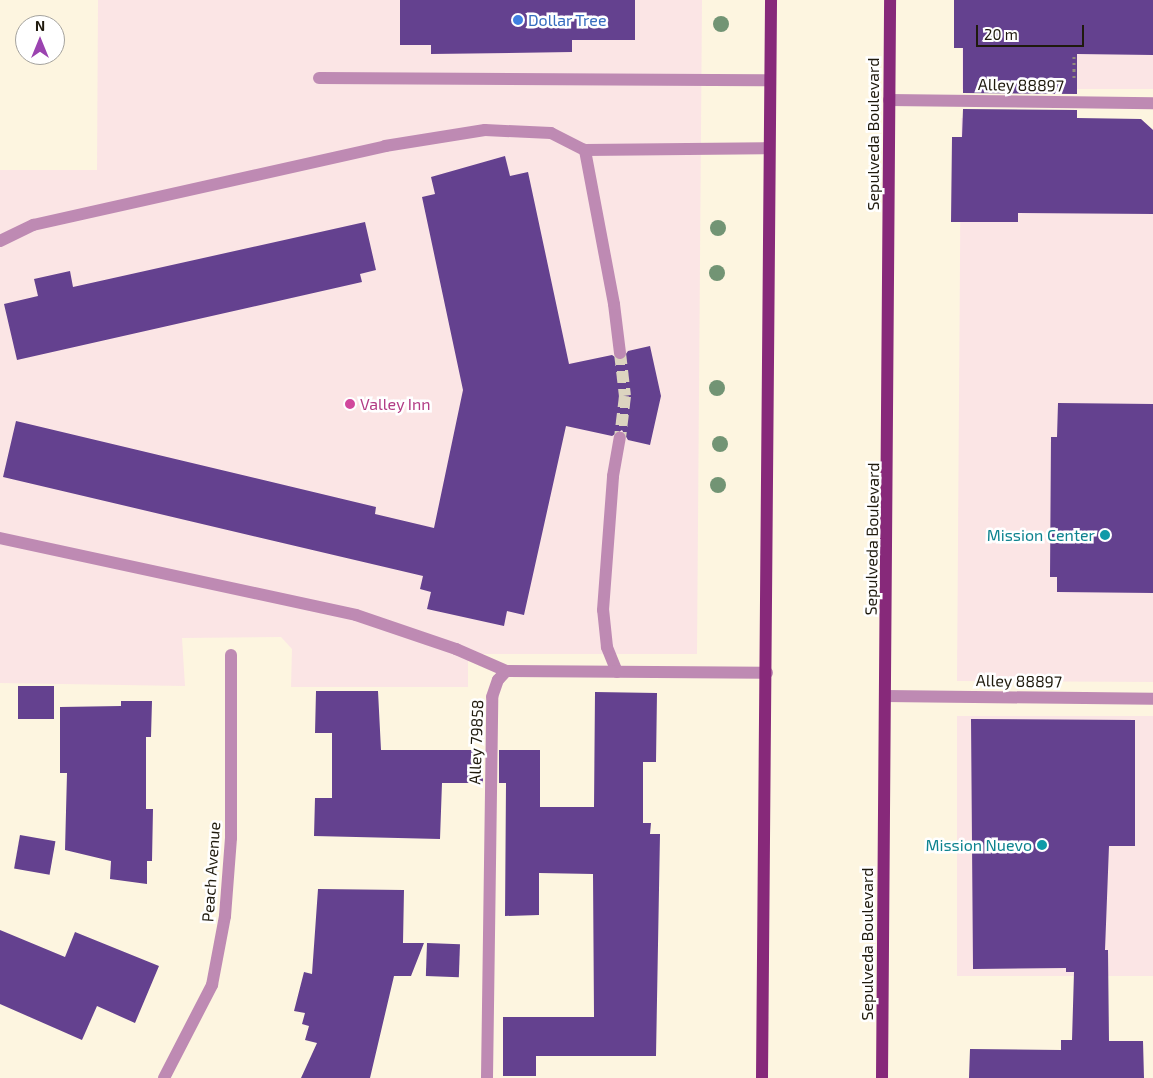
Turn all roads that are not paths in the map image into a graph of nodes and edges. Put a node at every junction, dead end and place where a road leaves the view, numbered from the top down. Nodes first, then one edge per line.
1 (770, 0) edge
2 (890, 0) edge
3 (319, 78) dead end
4 (770, 80) junction
5 (889, 100) junction
6 (1153, 103) edge
7 (769, 148) junction
8 (585, 150) junction
9 (0, 241) edge
10 (620, 353) tunnel mouth
11 (620, 438) tunnel mouth
12 (0, 538) edge
13 (231, 655) dead end
14 (506, 671) junction
15 (617, 672) junction
16 (767, 673) junction
17 (886, 696) junction
18 (1153, 699) edge
19 (164, 1078) edge
20 (487, 1078) edge
21 (762, 1078) edge
22 (882, 1078) edge

1 - 4 main road
2 - 5 main road, Sepulveda Boulevard
3 - 4 street
4 - 7 main road
5 - 6 street, Alley 88897
5 - 17 main road, Sepulveda Boulevard
7 - 8 street
7 - 16 main road
8 - 9 street
8 - 10 street
11 - 15 street
12 - 14 street
13 - 19 street, Peach Avenue
14 - 15 street
14 - 20 street, Alley 79858
15 - 16 street
16 - 21 main road
17 - 18 street, Alley 88897
17 - 22 main road, Sepulveda Boulevard

